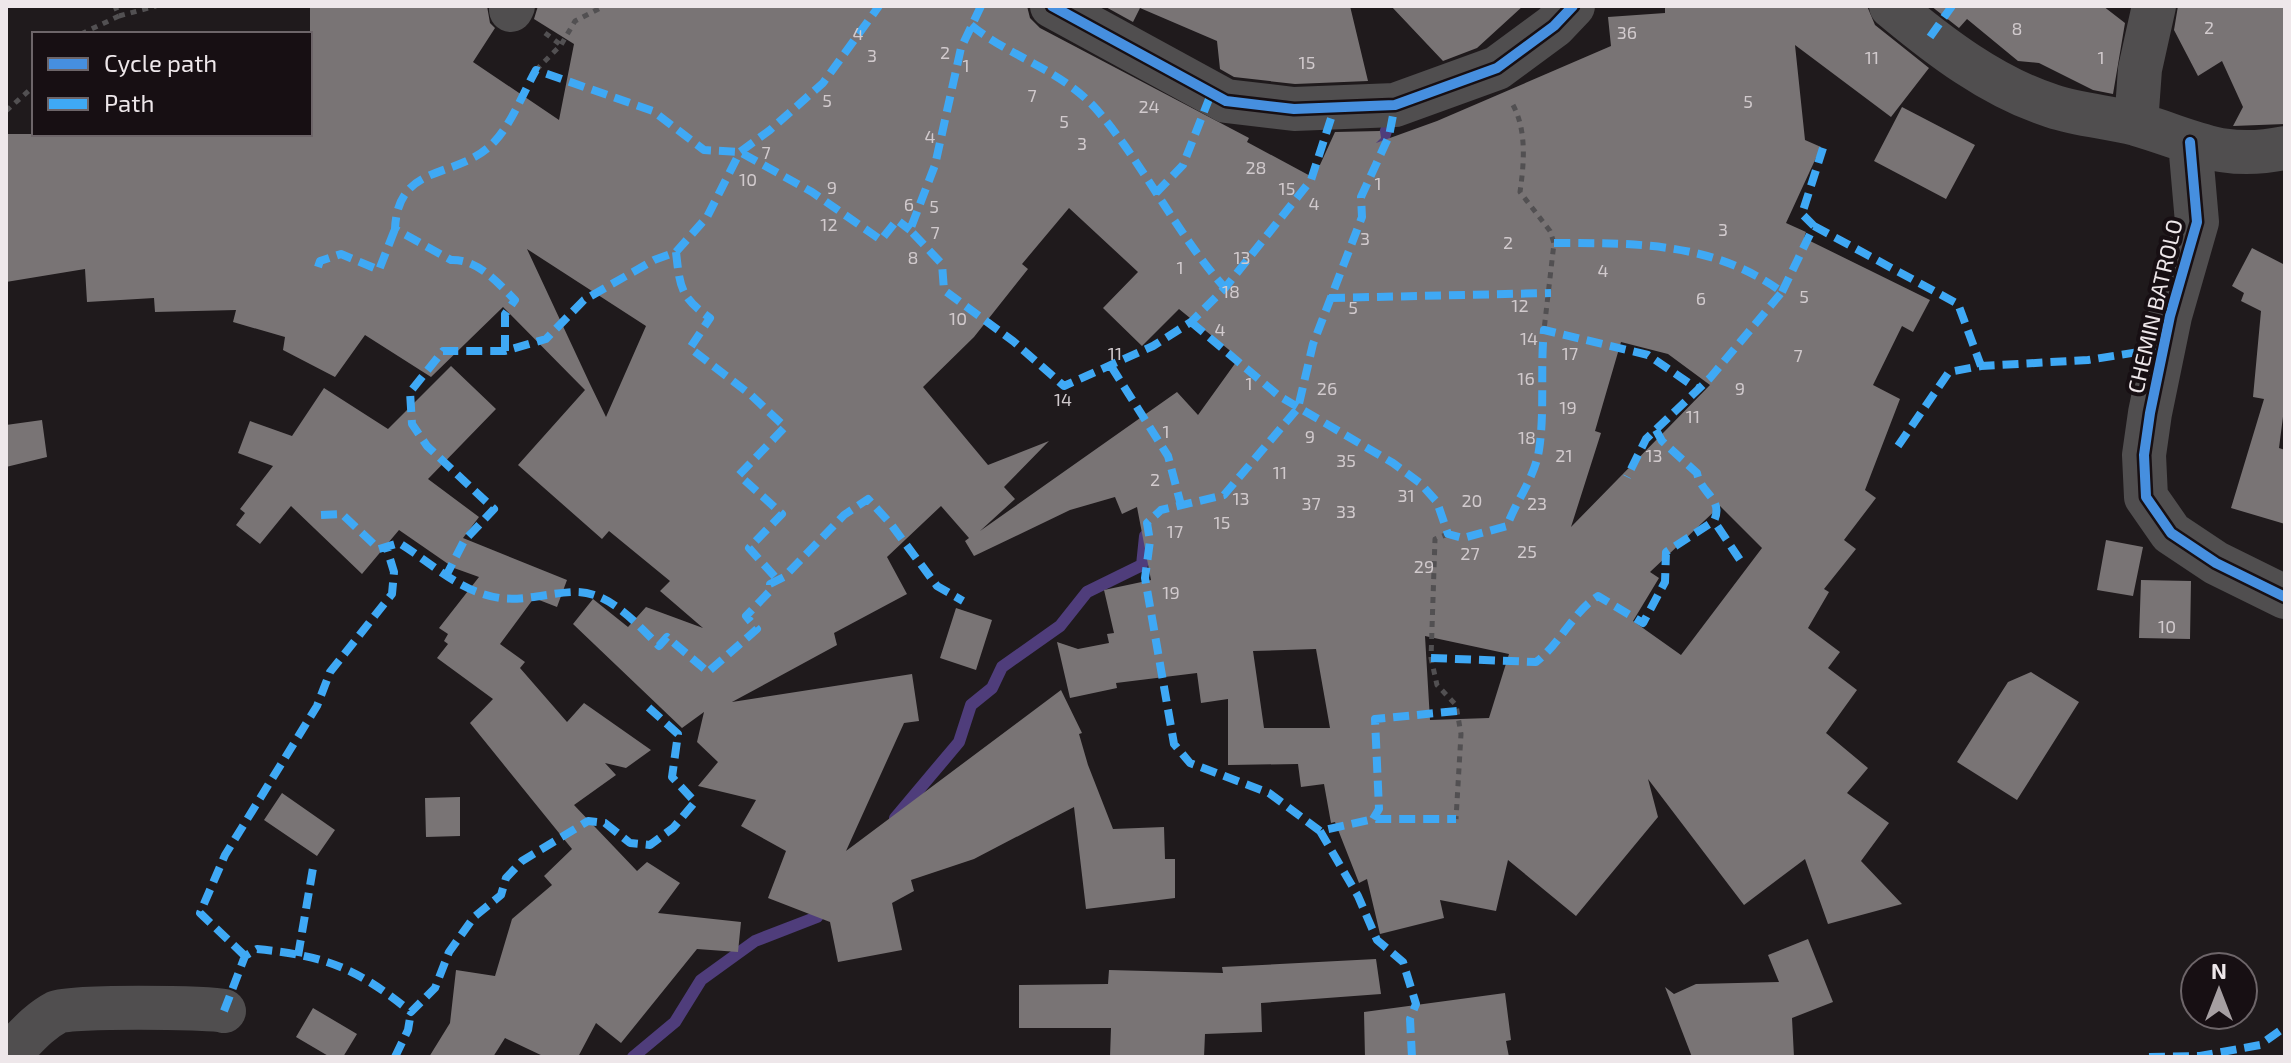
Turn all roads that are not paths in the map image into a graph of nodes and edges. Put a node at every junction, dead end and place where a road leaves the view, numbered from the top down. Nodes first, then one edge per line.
1 (1052, 6) edge
2 (1573, 6) edge
3 (1891, 6) edge
4 (2154, 6) edge
5 (2136, 124) junction
6 (2190, 142) junction
7 (2285, 148) edge
8 (2285, 597) edge
9 (224, 1011) dead end
10 (6, 1057) edge

1 - 2 street
3 - 5 street
4 - 5 street
5 - 6 street
6 - 7 street
6 - 8 street, CHEMIN BATROLO
9 - 10 street

